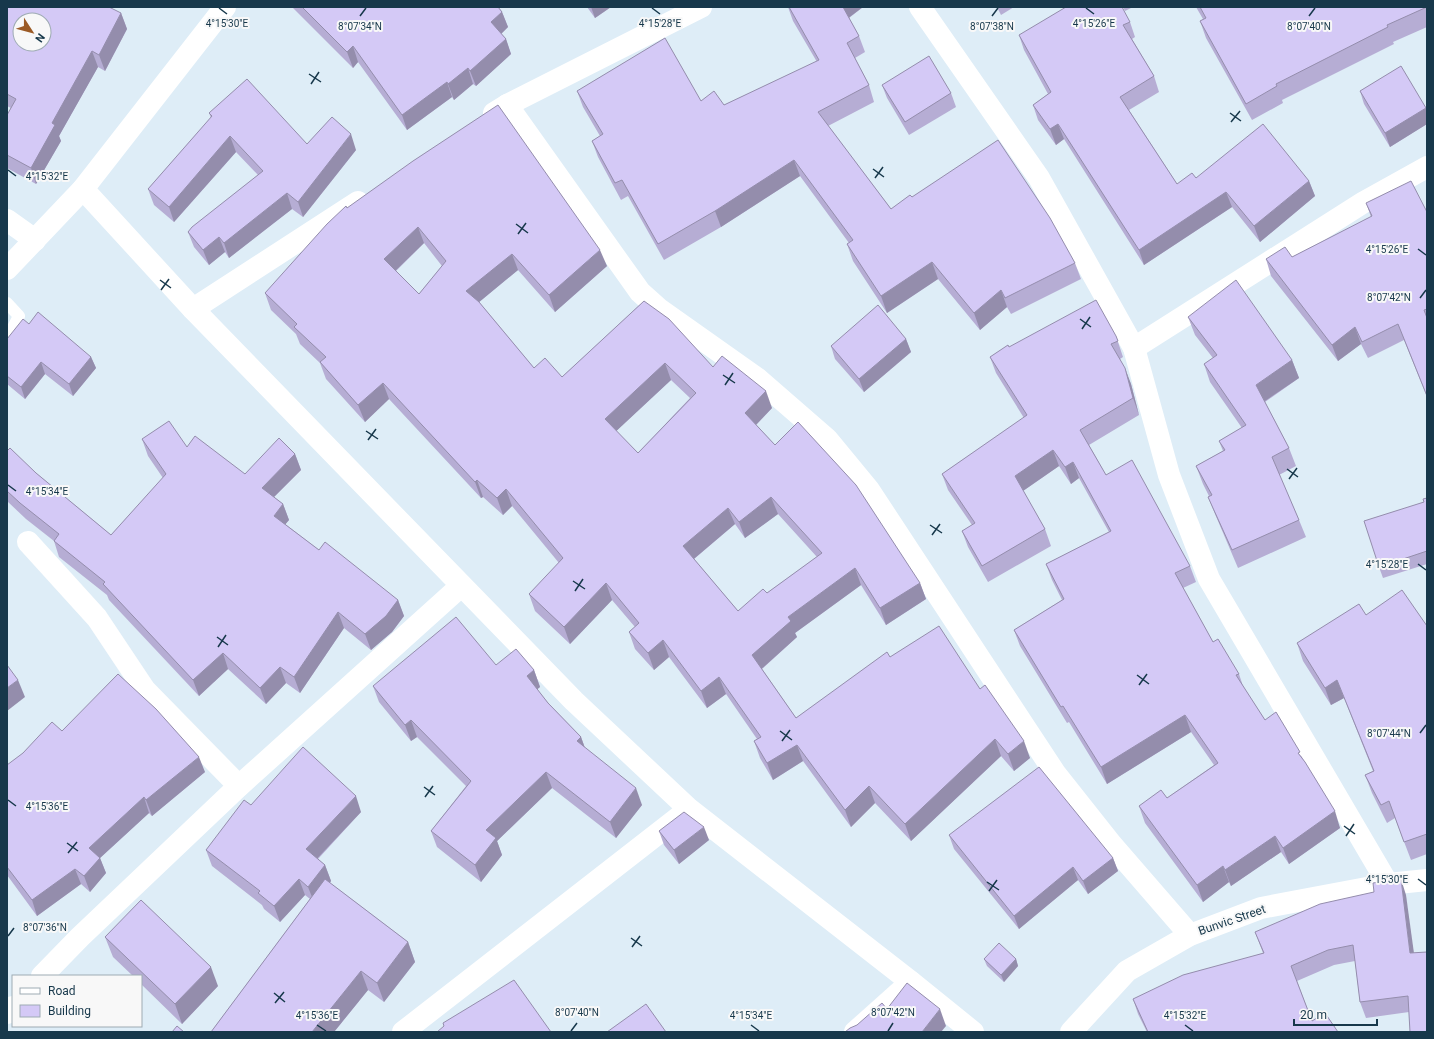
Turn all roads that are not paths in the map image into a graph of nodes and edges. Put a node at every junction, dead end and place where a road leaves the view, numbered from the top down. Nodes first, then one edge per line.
1 (701, 7) edge
2 (920, 7) edge
3 (220, 9) edge
4 (507, 105) junction
5 (480, 122) edge
6 (1427, 167) edge
7 (83, 189) junction
8 (373, 192) edge
9 (7, 220) edge
10 (35, 240) junction
11 (7, 269) edge
12 (7, 303) edge
13 (193, 309) junction
14 (7, 339) edge
15 (1134, 348) junction
16 (28, 542) dead end
17 (461, 586) junction
18 (239, 786) junction
19 (689, 809) junction
20 (1427, 880) edge
21 (1388, 884) junction
22 (1190, 934) junction
23 (43, 975) edge
24 (911, 982) junction
25 (403, 1032) edge
26 (855, 1032) edge
27 (972, 1032) edge
28 (1071, 1032) edge

1 - 4 street
2 - 15 street
3 - 7 street
4 - 5 street
4 - 22 street
6 - 15 street
7 - 10 street
7 - 13 street
8 - 13 street
9 - 10 street
10 - 11 street
12 - 14 lane
13 - 17 street
15 - 21 street
16 - 18 street
17 - 18 street
17 - 19 street
18 - 23 street
19 - 24 street
19 - 25 street
20 - 21 street, Bunvic Street
21 - 22 street, Bunvic Street
22 - 28 street, Bunvic Street
24 - 26 street
24 - 27 street

